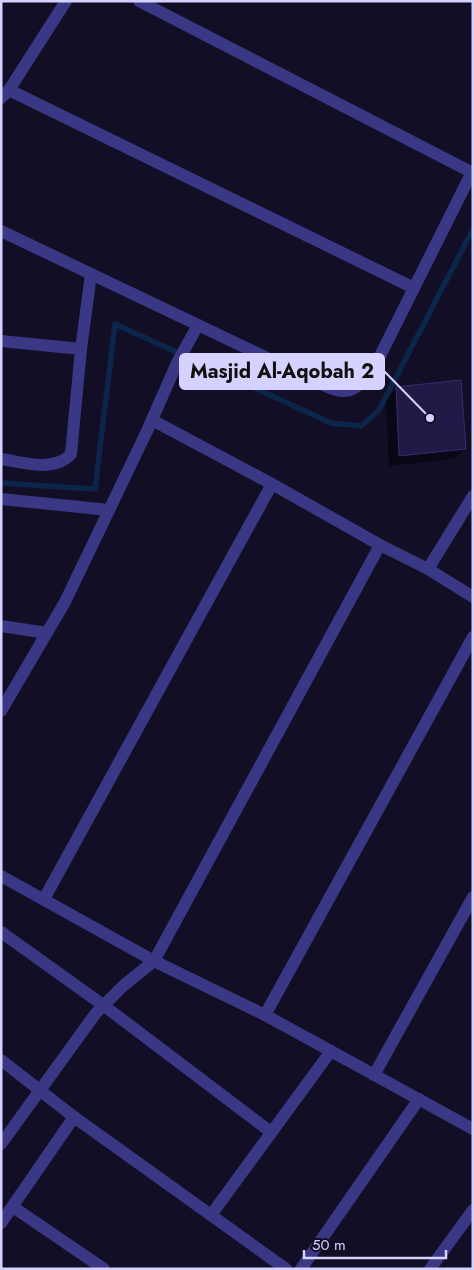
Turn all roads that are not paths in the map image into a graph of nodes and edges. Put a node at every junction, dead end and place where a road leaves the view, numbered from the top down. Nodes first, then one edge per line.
1 (66, 1) edge
2 (139, 1) edge
3 (5, 94) edge
4 (472, 173) edge
5 (1, 231) edge
6 (91, 274) junction
7 (414, 288) junction
8 (198, 325) junction
9 (1, 341) edge
10 (81, 349) junction
11 (152, 420) junction
12 (1, 459) edge
13 (272, 484) junction
14 (473, 496) edge
15 (1, 499) edge
16 (109, 510) junction
17 (380, 546) junction
18 (428, 569) junction
19 (473, 597) edge
20 (1, 626) edge
21 (48, 633) junction
22 (473, 638) edge
23 (1, 711) edge
24 (1, 876) edge
25 (473, 897) edge
26 (44, 900) junction
27 (1, 932) edge
28 (154, 961) junction
29 (103, 1005) junction
30 (265, 1015) junction
31 (330, 1051) junction
32 (1, 1060) edge
33 (374, 1075) junction
34 (39, 1090) junction
35 (419, 1099) junction
36 (74, 1117) junction
37 (473, 1129) edge
38 (271, 1132) junction
39 (1, 1144) edge
40 (13, 1207) junction
41 (473, 1210) edge
42 (211, 1215) junction
43 (1, 1223) edge
44 (104, 1269) edge
45 (286, 1269) edge
46 (301, 1269) edge
47 (430, 1269) edge

1 - 3 street
2 - 4 street
3 - 7 street
4 - 7 street
5 - 6 street
6 - 8 street
6 - 10 street
7 - 8 street
8 - 11 street
9 - 10 street
10 - 12 street
11 - 13 street
11 - 16 street
13 - 17 street
13 - 26 street
14 - 18 street
15 - 16 street
16 - 21 street
17 - 18 street
17 - 28 street
18 - 19 street
20 - 21 street
21 - 23 street
22 - 30 street
24 - 26 street
25 - 33 street
26 - 28 street
27 - 29 street
28 - 29 street
28 - 30 street
29 - 34 street
29 - 38 street
30 - 31 street
31 - 33 street
31 - 38 street
32 - 34 street
33 - 35 street
34 - 36 street
34 - 39 street
35 - 37 street
35 - 46 street
36 - 40 street
36 - 42 street
38 - 42 street
40 - 43 street
40 - 44 street
41 - 47 street
42 - 45 street

